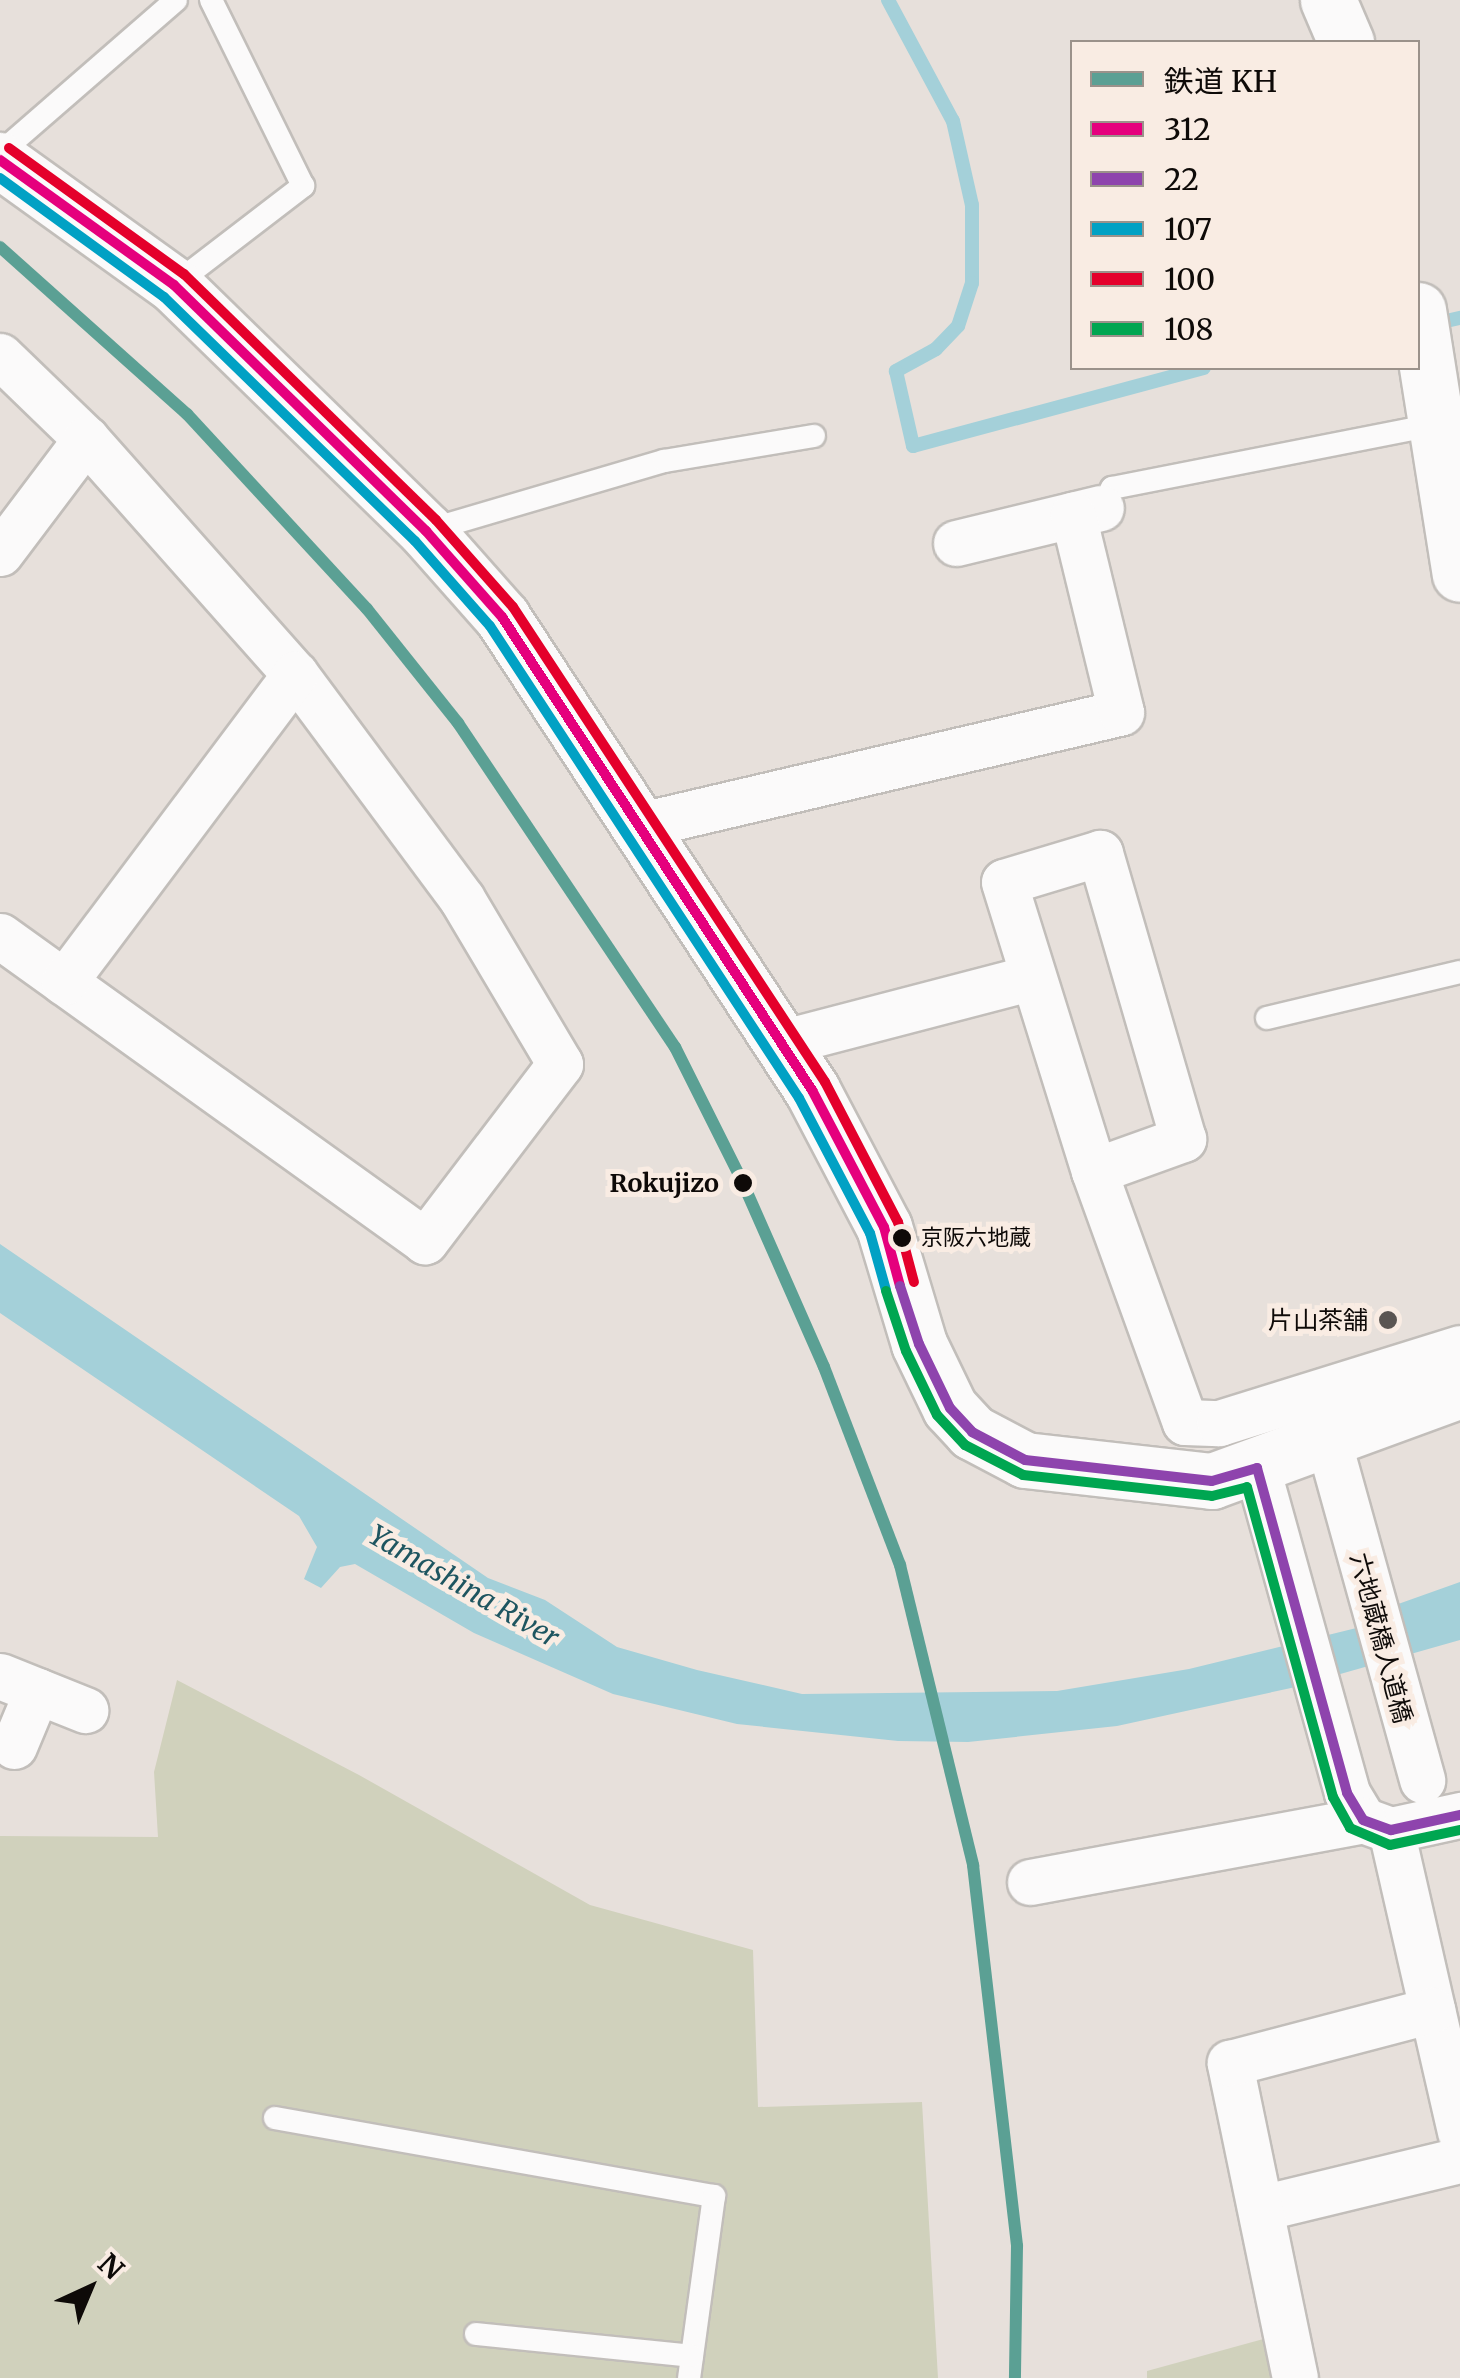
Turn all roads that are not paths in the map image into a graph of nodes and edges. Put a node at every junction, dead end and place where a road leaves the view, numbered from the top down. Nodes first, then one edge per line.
1 (176, 0) edge
2 (211, 0) edge
3 (1328, 0) edge
4 (1345, 40) edge
5 (0, 157) edge
6 (174, 285) junction
7 (1420, 326) edge
8 (0, 356) edge
9 (1447, 422) edge
10 (814, 436) dead end
11 (86, 439) junction
12 (1088, 511) junction
13 (426, 531) junction
14 (956, 543) dead end
15 (1457, 544) edge
16 (0, 553) edge
17 (296, 674) junction
18 (641, 826) junction
19 (0, 936) edge
20 (1460, 972) edge
21 (1034, 977) junction
22 (64, 982) junction
23 (1266, 1018) dead end
24 (780, 1043) junction
25 (1094, 1171) junction
26 (1460, 1348) edge
27 (1460, 1390) edge
28 (1328, 1440) junction
29 (1264, 1489) junction
30 (19, 1684) edge
31 (86, 1710) dead end
32 (14, 1746) dead end
33 (1422, 1780) dead end
34 (1367, 1814) junction
35 (1460, 1816) edge
36 (1030, 1882) dead end
37 (1432, 2010) junction
38 (275, 2118) dead end
39 (1460, 2132) edge
40 (1460, 2160) edge
41 (1260, 2208) junction
42 (476, 2334) dead end
43 (690, 2367) edge
44 (1295, 2378) edge

1 - 5 lane
2 - 6 lane
3 - 4 street
5 - 6 street
6 - 13 street
7 - 9 street
8 - 11 street
9 - 12 lane
9 - 15 street
10 - 13 lane
11 - 16 street
11 - 17 street
12 - 14 street
12 - 18 street
13 - 18 street
17 - 22 street
17 - 22 street
18 - 24 street
19 - 22 street
20 - 23 lane
21 - 24 street
21 - 25 street
21 - 25 street
24 - 29 street
25 - 26 street
27 - 28 street
28 - 29 street
28 - 33 street, 六地蔵橋人道橋
29 - 34 street
30 - 31 street
30 - 32 street
34 - 35 street
34 - 36 street
34 - 37 street
37 - 39 street
37 - 41 street
38 - 43 lane
40 - 41 street
41 - 44 street
42 - 43 lane

